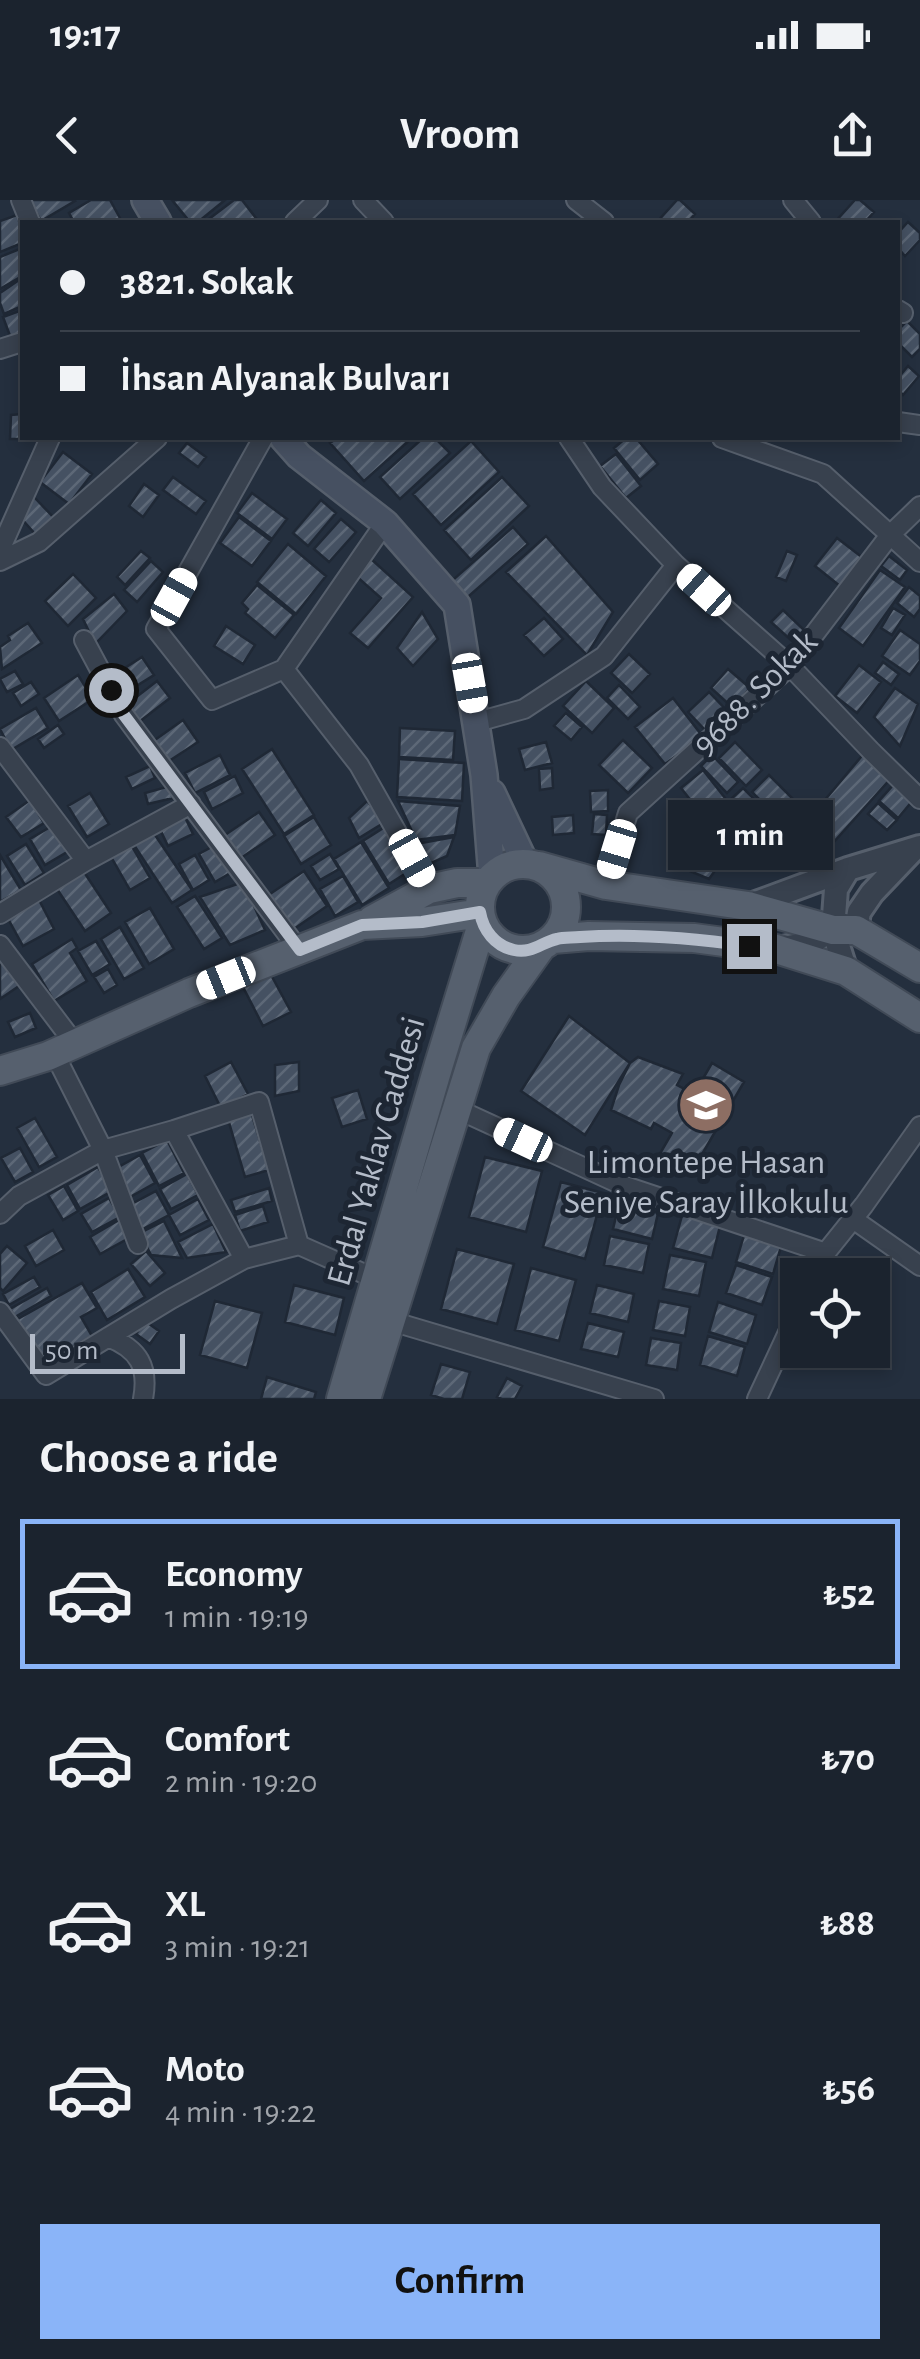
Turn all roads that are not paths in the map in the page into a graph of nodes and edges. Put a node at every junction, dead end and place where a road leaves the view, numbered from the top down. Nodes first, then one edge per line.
1 (318, 200) edge
2 (362, 200) edge
3 (576, 200) edge
4 (794, 200) edge
5 (297, 220) edge
6 (382, 220) edge
7 (601, 220) edge
8 (809, 220) edge
9 (49, 440) edge
10 (155, 440) edge
11 (262, 440) edge
12 (569, 440) edge
13 (728, 440) edge
14 (291, 447) edge
15 (920, 506) edge
16 (385, 522) junction
17 (890, 535) junction
18 (0, 550) edge
19 (0, 560) edge
20 (920, 562) edge
21 (676, 565) junction
22 (84, 640) dead end
23 (790, 666) junction
24 (284, 668) junction
25 (477, 722) junction
26 (0, 748) edge
27 (484, 775) junction
28 (920, 799) edge
29 (191, 804) junction
30 (918, 848) edge
31 (86, 861) junction
32 (532, 865) junction
33 (848, 869) junction
34 (489, 880) junction
35 (606, 885) junction
36 (429, 888) junction
37 (748, 906) junction
38 (0, 914) edge
39 (481, 918) junction
40 (849, 924) junction
41 (362, 925) junction
42 (547, 943) junction
43 (0, 945) edge
44 (776, 949) junction
45 (300, 950) junction
46 (920, 968) edge
47 (846, 971) junction
48 (920, 1018) edge
49 (65, 1049) junction
50 (0, 1071) edge
51 (457, 1110) junction
52 (920, 1126) edge
53 (174, 1130) junction
54 (103, 1150) junction
55 (0, 1214) edge
56 (853, 1219) junction
57 (138, 1244) dead end
58 (298, 1244) junction
59 (826, 1253) junction
60 (823, 1258) edge
61 (244, 1259) junction
62 (920, 1266) edge
63 (376, 1280) junction
64 (0, 1314) edge
65 (391, 1320) junction
66 (108, 1337) junction
67 (780, 1352) edge
68 (760, 1397) edge
69 (143, 1399) edge
70 (340, 1399) edge
71 (366, 1399) edge
72 (654, 1399) edge

1 - 5 street
2 - 6 street
3 - 7 street
4 - 8 street
9 - 18 street
10 - 19 street
11 - 24 street
12 - 21 street
13 - 17 street
14 - 16 main road
15 - 17 street, 9688. Sokak
16 - 24 street
16 - 25 main road
17 - 20 street
17 - 23 street, 9688. Sokak
21 - 23 street
21 - 25 street
22 - 29 street
23 - 28 street
23 - 35 street, 9688. Sokak
24 - 36 street
25 - 27 main road
26 - 31 street
27 - 32 main road
27 - 34 main road
29 - 31 street
29 - 45 street
30 - 33 street
30 - 40 street
31 - 38 street
32 - 34 main road
32 - 35 main road
32 - 42 main road
33 - 37 street
33 - 40 street
34 - 36 main road
34 - 39 main road
35 - 37 main road
36 - 41 main road
37 - 40 main road
39 - 41 main road
39 - 42 main road
39 - 63 main road, Erdal Yaklav Caddesi
40 - 44 street
40 - 46 main road
40 - 47 street
41 - 45 main road
42 - 44 main road
42 - 51 main road, Erdal Yaklav Caddesi
43 - 49 street
44 - 47 main road
45 - 49 main road
47 - 48 main road
49 - 50 main road
49 - 54 street
51 - 59 street
51 - 65 main road, Erdal Yaklav Caddesi
52 - 56 street
53 - 54 street
53 - 58 street
53 - 61 street
54 - 55 street
54 - 57 street
56 - 59 street
56 - 62 street
58 - 61 street
58 - 63 street
59 - 60 street
61 - 66 street
63 - 70 main road, Erdal Yaklav Caddesi
64 - 66 street
65 - 71 main road, Erdal Yaklav Caddesi
65 - 72 street
66 - 69 street
67 - 68 street

